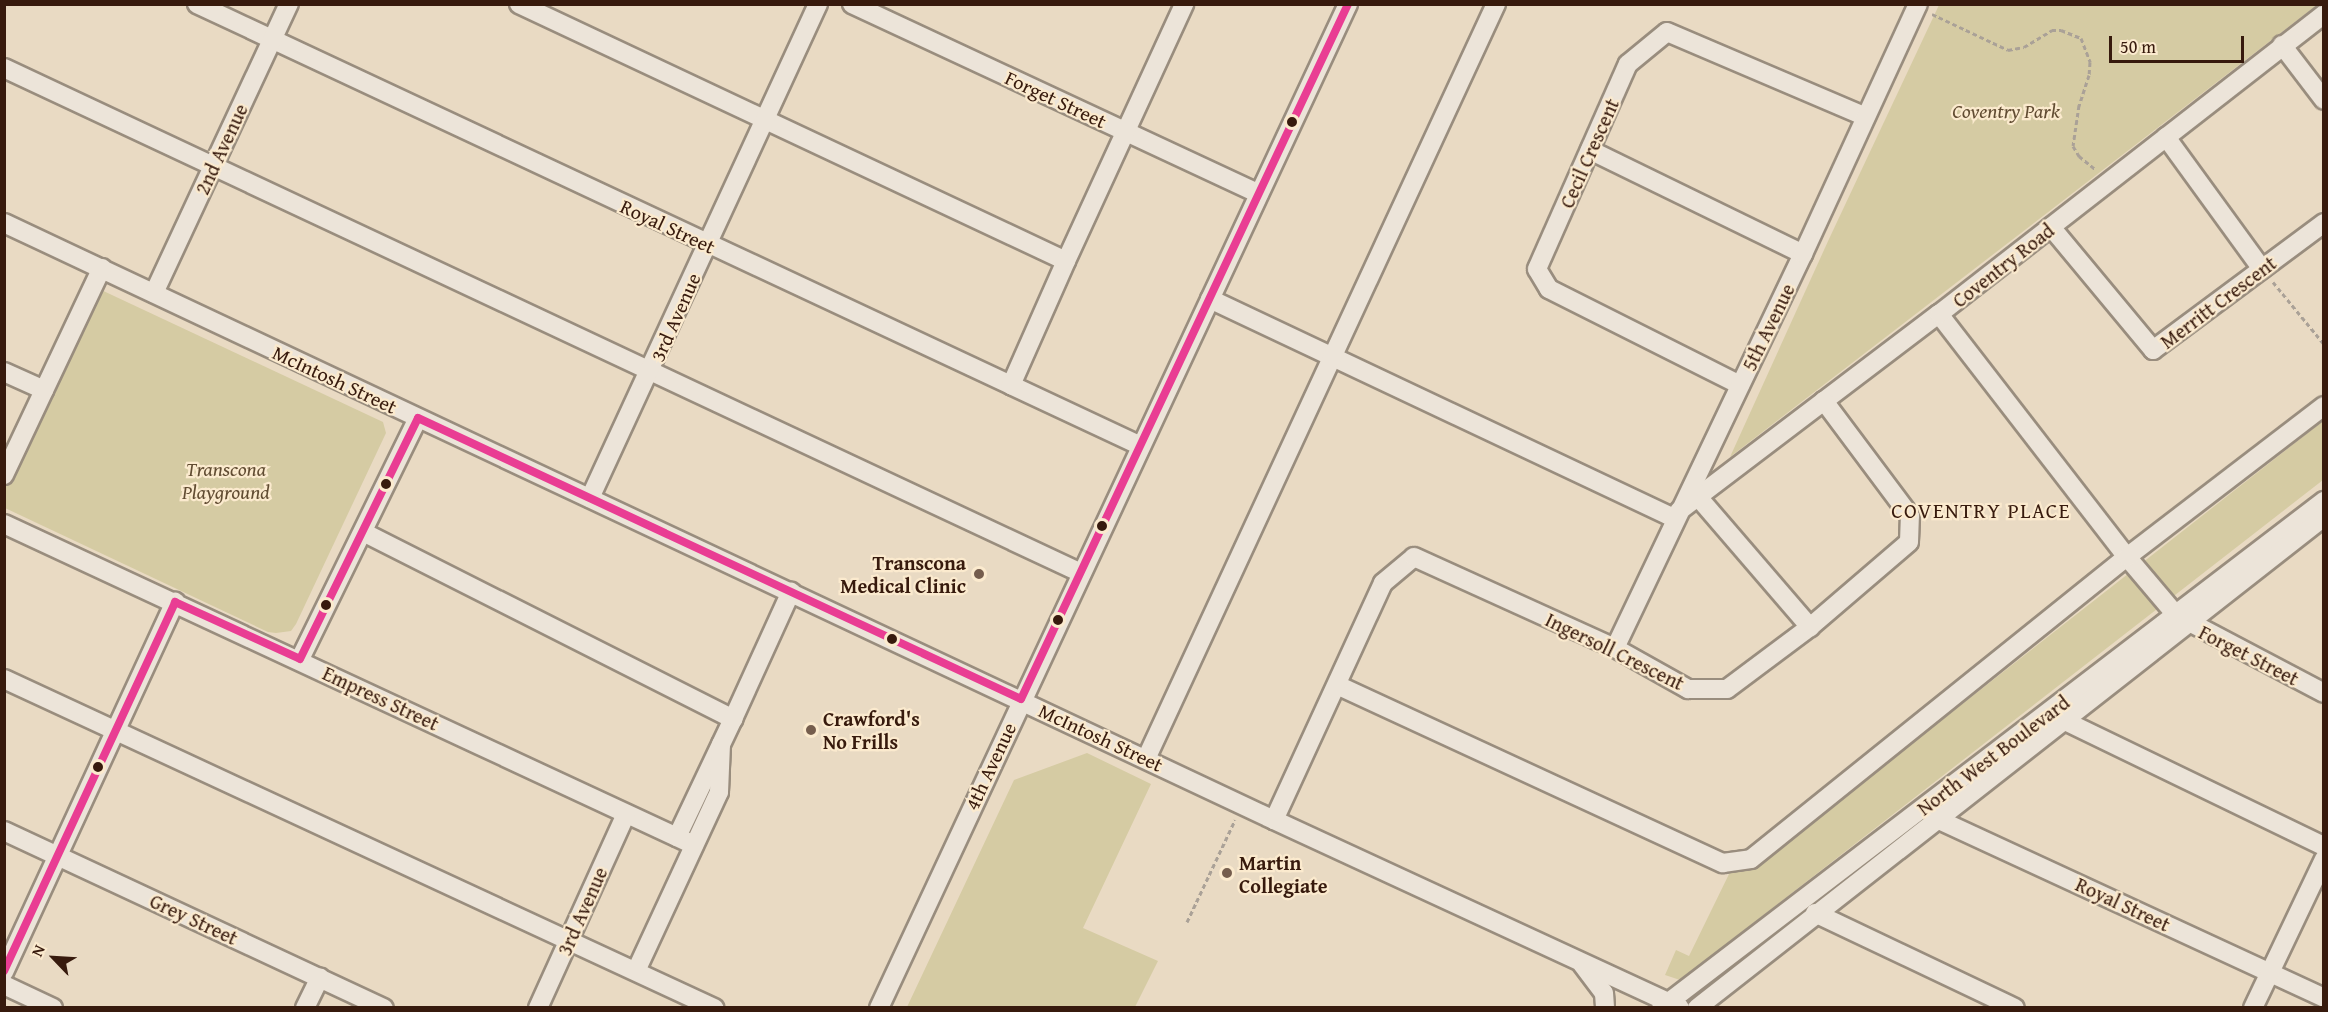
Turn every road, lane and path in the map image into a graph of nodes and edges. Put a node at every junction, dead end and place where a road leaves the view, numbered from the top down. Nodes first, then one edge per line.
1 (197, 4) edge
2 (289, 4) edge
3 (519, 4) edge
4 (818, 4) edge
5 (852, 4) edge
6 (1348, 4) edge
7 (1496, 4) edge
8 (1180, 6) edge
9 (1917, 8) edge
10 (2324, 14) edge
11 (272, 42) junction
12 (2282, 45) junction
13 (4, 68) edge
14 (2324, 100) edge
15 (1866, 117) junction
16 (766, 119) junction
17 (1125, 131) junction
18 (2166, 137) junction
19 (1590, 150) junction
20 (213, 166) junction
21 (2099, 189) junction
22 (1259, 194) junction
23 (4, 223) edge
24 (2324, 223) edge
25 (2051, 227) junction
26 (708, 244) junction
27 (1803, 254) junction
28 (1066, 261) junction
29 (102, 268) junction
30 (2262, 269) junction
31 (154, 293) junction
32 (1210, 299) junction
33 (1939, 314) junction
34 (2324, 344) edge
35 (1334, 358) junction
36 (651, 369) junction
37 (4, 372) edge
38 (1011, 385) junction
39 (1740, 385) junction
40 (44, 390) junction
41 (1824, 401) junction
42 (2324, 406) edge
43 (418, 418) junction
44 (1141, 446) junction
45 (4, 475) edge
46 (1698, 497) junction
47 (590, 498) junction
48 (2324, 501) edge
49 (1677, 515) junction
50 (2324, 517) edge
51 (4, 524) edge
52 (2307, 530) junction
53 (363, 531) junction
54 (2324, 538) edge
55 (2127, 557) junction
56 (1081, 573) junction
57 (791, 592) junction
58 (174, 602) junction
59 (2182, 619) junction
60 (1810, 627) junction
61 (1615, 648) junction
62 (300, 659) junction
63 (4, 679) edge
64 (1337, 685) junction
65 (2324, 693) edge
66 (1021, 699) junction
67 (733, 719) junction
68 (2065, 721) junction
69 (114, 729) junction
70 (721, 744) junction
71 (1146, 759) junction
72 (1242, 805) junction
73 (1931, 813) junction
74 (626, 814) junction
75 (1274, 820) junction
76 (4, 831) edge
77 (677, 837) junction
78 (694, 845) junction
79 (2324, 846) edge
80 (60, 856) junction
81 (2324, 859) edge
82 (1815, 913) junction
83 (1187, 922) dead end
84 (569, 940) junction
85 (1579, 960) junction
86 (636, 971) junction
87 (4, 972) edge
88 (2271, 972) junction
89 (320, 977) junction
90 (4, 985) edge
91 (2324, 998) edge
92 (1670, 1006) edge
93 (53, 1008) edge
94 (305, 1008) edge
95 (384, 1008) edge
96 (538, 1008) edge
97 (714, 1008) edge
98 (879, 1008) edge
99 (1605, 1008) edge
100 (1697, 1008) edge
101 (2015, 1008) edge
102 (2253, 1008) edge

1 - 11 street, Royal Street
2 - 11 street, 2nd Avenue
3 - 16 street
4 - 16 street, 3rd Avenue
5 - 17 street, Forget Street
6 - 22 street, 4th Avenue
7 - 35 street
8 - 17 street
9 - 15 street, 5th Avenue
9 - 21 path
10 - 12 street, Coventry Road
11 - 20 street, 2nd Avenue
11 - 26 street, Royal Street
12 - 14 street
12 - 18 street, Coventry Road
13 - 20 street
15 - 19 street, Cecil Crescent
15 - 27 street, 5th Avenue
16 - 26 street, 3rd Avenue
16 - 28 street
17 - 22 street, Forget Street
17 - 28 street
18 - 21 street, Coventry Road
18 - 30 street
19 - 27 street
19 - 39 street, Cecil Crescent
20 - 31 street, 2nd Avenue
20 - 36 street
21 - 25 street, Coventry Road
22 - 32 street, 4th Avenue
23 - 29 street, McIntosh Street
24 - 30 street, Merritt Crescent
25 - 30 street, Merritt Crescent
25 - 33 street, Coventry Road
26 - 36 street, 3rd Avenue
26 - 38 street, Royal Street
27 - 39 street, 5th Avenue
28 - 38 street
29 - 31 street, McIntosh Street
29 - 40 street
30 - 34 path
31 - 43 street, McIntosh Street
32 - 35 street
32 - 44 street, 4th Avenue
33 - 41 street, Coventry Road
33 - 55 street
35 - 49 street
35 - 71 street
36 - 47 street, 3rd Avenue
36 - 56 street
37 - 40 street
38 - 44 street, Royal Street
39 - 49 street, 5th Avenue
40 - 45 street
41 - 46 street, Coventry Road
41 - 60 street, Ingersoll Crescent
42 - 55 street
43 - 47 street, McIntosh Street
43 - 53 street
44 - 56 street, 4th Avenue
46 - 49 street, Coventry Road
46 - 60 street
47 - 57 street, McIntosh Street
48 - 59 street, North West Boulevard
49 - 61 street, 5th Avenue
50 - 52 street, North West Boulevard
51 - 58 street, Empress Street
52 - 54 street
52 - 59 street, North West Boulevard
53 - 62 street
53 - 67 street
55 - 59 street
55 - 64 street
56 - 66 street, 4th Avenue
57 - 66 street, McIntosh Street
57 - 67 street
58 - 62 street, Empress Street
58 - 69 street
59 - 65 street, Forget Street
59 - 68 street, North West Boulevard
59 - 73 street, North West Boulevard
60 - 61 street, Ingersoll Crescent
61 - 64 street, Ingersoll Crescent
62 - 74 street, Empress Street
63 - 69 street
64 - 75 street, Ingersoll Crescent
66 - 71 street, McIntosh Street
66 - 98 street, 4th Avenue
67 - 70 street
68 - 73 street, North West Boulevard
68 - 79 street
69 - 80 street
69 - 84 street
70 - 77 street
70 - 78 street
71 - 72 street, McIntosh Street
72 - 75 street, McIntosh Street
72 - 83 path
73 - 82 street, North West Boulevard
73 - 88 street, Royal Street
73 - 92 street, North West Boulevard
74 - 77 street, Empress Street
74 - 84 street, 3rd Avenue
75 - 85 street, McIntosh Street
76 - 80 street, Grey Street
77 - 78 street, Empress Street
78 - 86 street
80 - 87 street
80 - 89 street, Grey Street
81 - 88 street
82 - 100 street, North West Boulevard
82 - 101 street
84 - 86 street
84 - 96 street, 3rd Avenue
85 - 92 street, McIntosh Street
85 - 99 street, McIntosh Street
86 - 97 street
88 - 91 street, Royal Street
88 - 102 street
89 - 94 street
89 - 95 street, Grey Street
90 - 93 street

